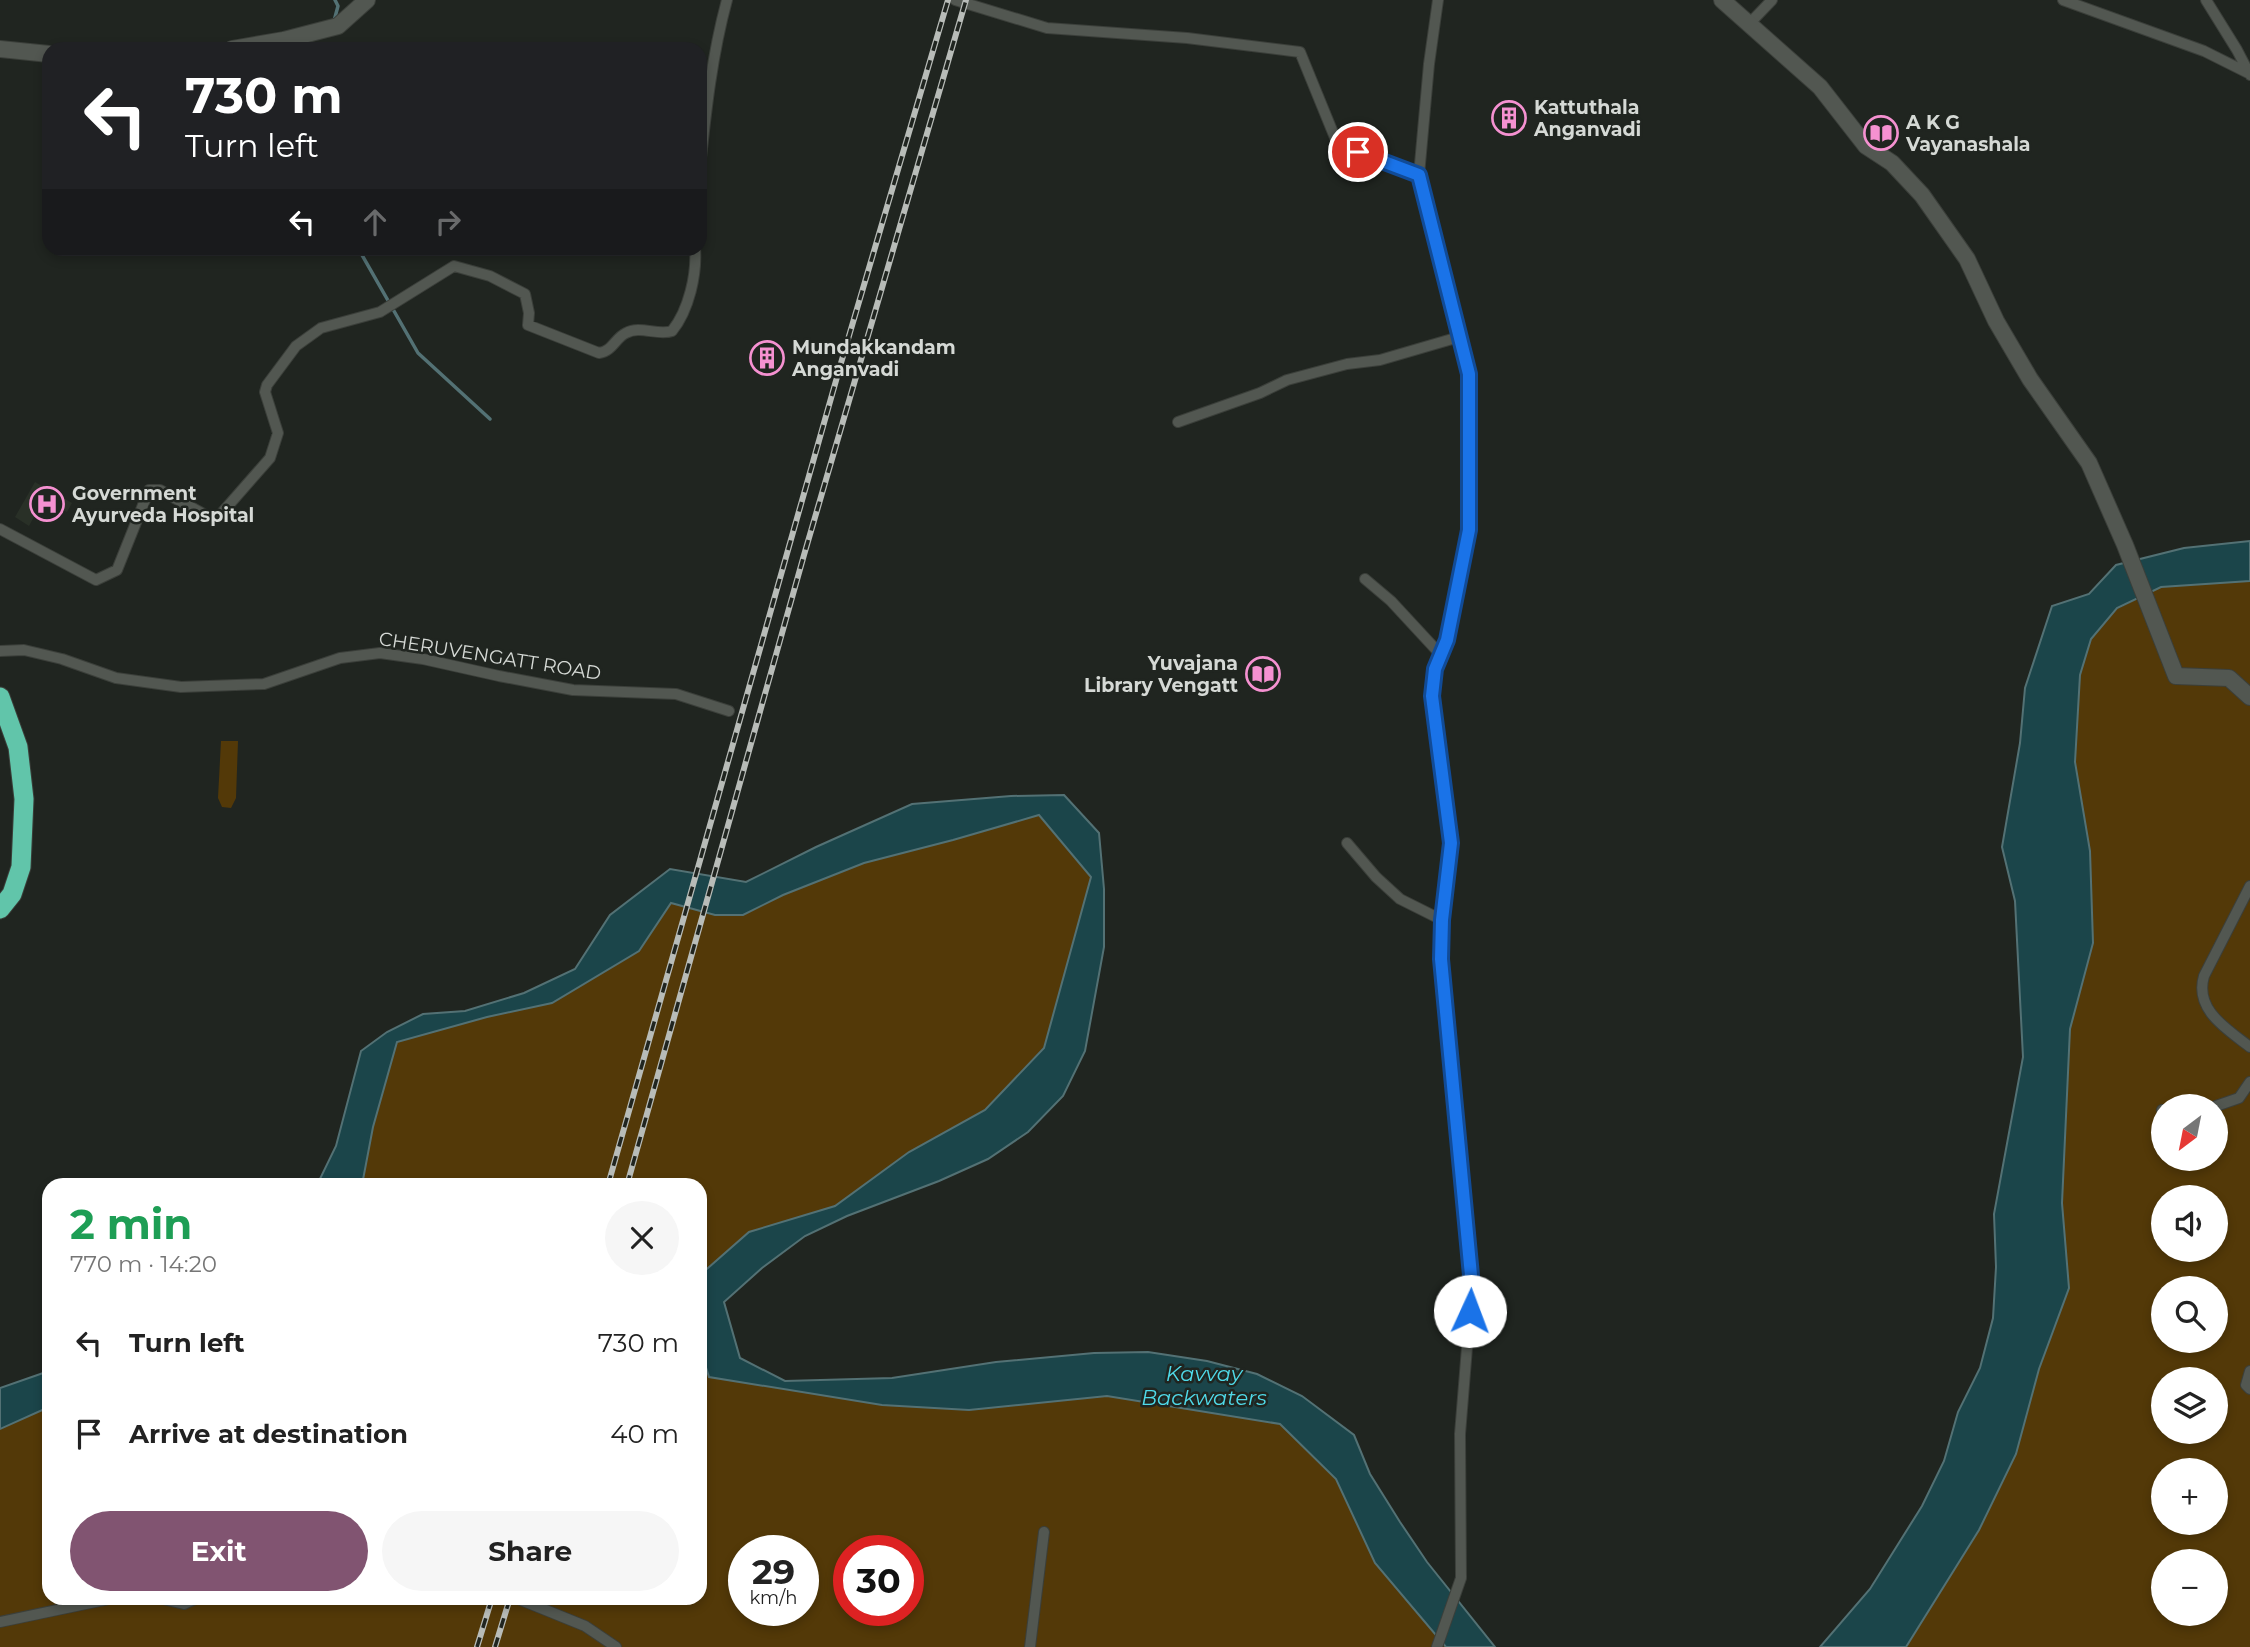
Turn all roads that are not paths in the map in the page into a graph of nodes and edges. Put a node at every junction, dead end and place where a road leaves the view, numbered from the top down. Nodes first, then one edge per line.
1 (367, 0) edge
2 (727, 0) edge
3 (955, 0) edge
4 (1438, 0) edge
5 (1722, 0) edge
6 (1772, 0) edge
7 (2063, 0) edge
8 (2206, 0) edge
9 (1749, 24) junction
10 (291, 42) edge
11 (0, 50) edge
12 (42, 53) edge
13 (2250, 74) edge
14 (707, 95) edge
15 (1419, 175) junction
16 (696, 256) edge
17 (1459, 337) junction
18 (1178, 422) dead end
19 (0, 529) edge
20 (1365, 579) dead end
21 (0, 651) edge
22 (1441, 655) junction
23 (0, 697) edge
24 (2250, 697) edge
25 (729, 711) dead end
26 (5, 722) edge
27 (1347, 843) dead end
28 (2250, 886) edge
29 (0, 909) edge
30 (1442, 920) junction
31 (2250, 1047) edge
32 (2250, 1082) edge
33 (2228, 1102) edge
34 (2250, 1371) edge
35 (2250, 1389) edge
36 (1044, 1532) dead end
37 (81, 1605) edge
38 (533, 1605) edge
39 (0, 1622) edge
40 (617, 1647) edge
41 (1030, 1647) edge
42 (1437, 1647) edge

1 - 10 street
2 - 14 street
3 - 15 street
4 - 15 street
5 - 9 street
6 - 9 street
7 - 13 street
8 - 13 street
9 - 24 street
11 - 12 street
15 - 17 street
16 - 19 street
17 - 18 street
17 - 22 street
20 - 22 street
21 - 25 street, CHERUVENGATT ROAD
22 - 30 street
23 - 26 highway
26 - 29 highway
27 - 30 street
28 - 31 street
30 - 42 street
32 - 33 street
34 - 35 street
36 - 41 street
37 - 39 street
38 - 40 street

